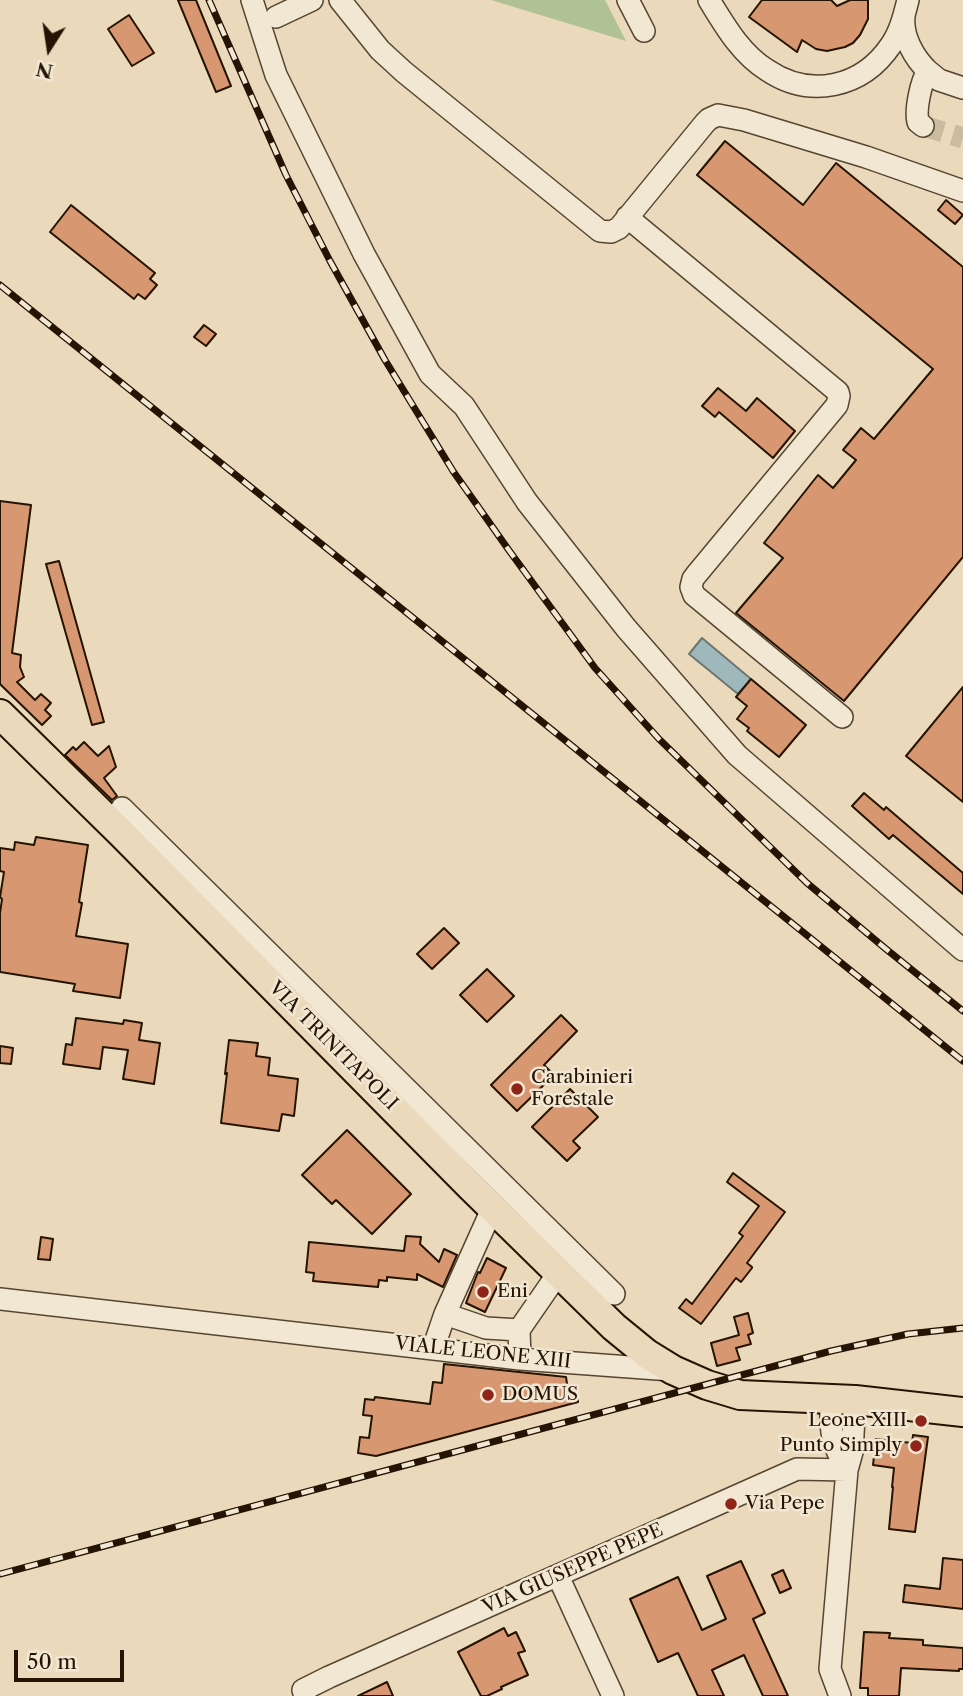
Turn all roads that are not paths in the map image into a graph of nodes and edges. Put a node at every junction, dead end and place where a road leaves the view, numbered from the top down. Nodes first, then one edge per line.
1 (252, 0) edge
2 (312, 0) edge
3 (340, 0) edge
4 (628, 0) edge
5 (709, 0) edge
6 (906, 8) edge
7 (276, 17) dead end
8 (645, 30) dead end
9 (928, 71) junction
10 (963, 88) edge
11 (923, 126) dead end
12 (963, 191) edge
13 (628, 217) junction
14 (0, 714) edge
15 (842, 717) dead end
16 (122, 808) dead end
17 (250, 949) junction
18 (963, 950) edge
19 (478, 1176) junction
20 (493, 1208) junction
21 (552, 1254) junction
22 (614, 1294) dead end
23 (0, 1299) edge
24 (445, 1314) junction
25 (519, 1330) junction
26 (433, 1349) junction
27 (520, 1359) junction
28 (673, 1370) junction
29 (843, 1399) junction
30 (963, 1412) edge
31 (847, 1470) junction
32 (558, 1576) junction
33 (304, 1693) edge
34 (613, 1696) edge
35 (840, 1696) edge

1 - 18 street
2 - 7 street
3 - 13 street
4 - 8 street
5 - 6 street
6 - 9 street
9 - 10 street
9 - 11 street
12 - 13 street
13 - 15 street
14 - 17 main road, VIA TRINITAPOLI
16 - 17 street
17 - 19 main road, VIA TRINITAPOLI
19 - 20 main road, VIA TRINITAPOLI
19 - 21 street
20 - 21 main road, VIA TRINITAPOLI
20 - 24 street
21 - 22 street
21 - 25 street
21 - 28 main road, VIA TRINITAPOLI
23 - 26 street, VIALE LEONE XIII
24 - 25 street
24 - 26 street
25 - 27 street
26 - 27 street, VIALE LEONE XIII
27 - 28 street, VIALE LEONE XIII
28 - 29 main road, VIALE LEONE XIII
29 - 30 main road, VIALE LEONE XIII
29 - 31 street
31 - 32 street, VIA GIUSEPPE PEPE
31 - 35 street
32 - 33 street, VIA GIUSEPPE PEPE
32 - 34 street

